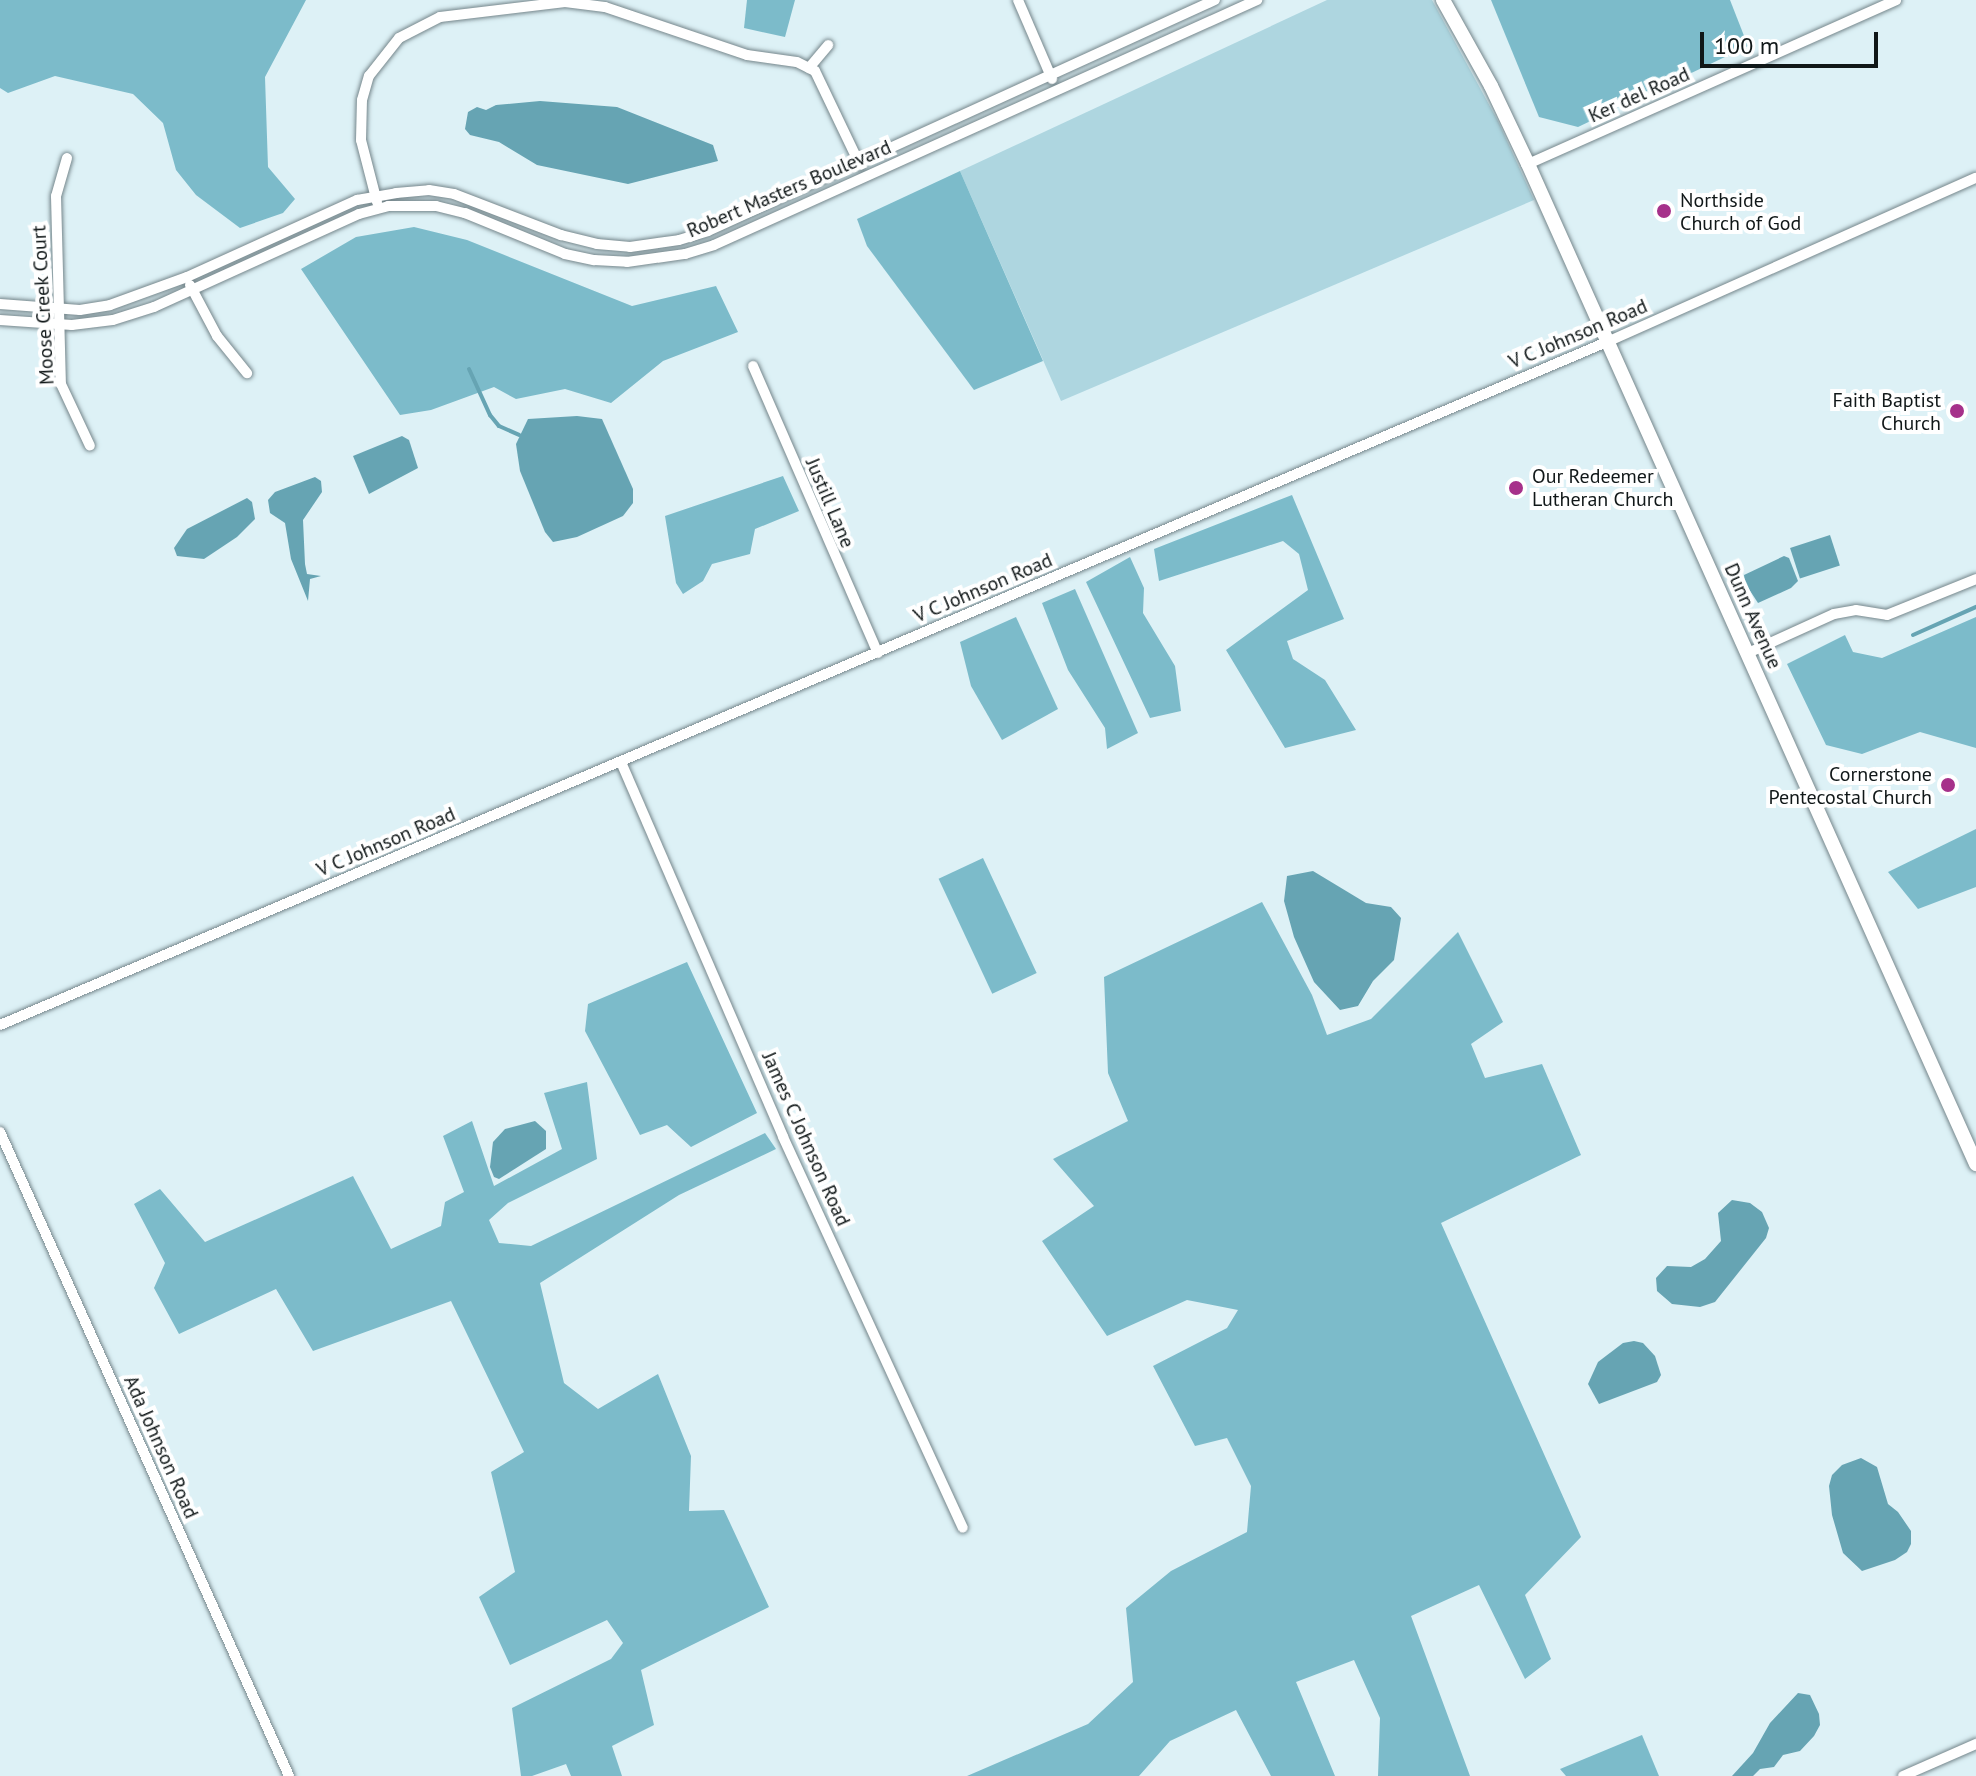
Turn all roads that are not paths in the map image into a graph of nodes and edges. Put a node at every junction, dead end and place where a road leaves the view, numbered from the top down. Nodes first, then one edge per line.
1 (1018, 0) edge
2 (1215, 0) edge
3 (1257, 0) edge
4 (1443, 0) edge
5 (1453, 0) edge
6 (1896, 0) edge
7 (828, 45) dead end
8 (809, 68) junction
9 (1050, 75) junction
10 (1491, 86) junction
11 (1057, 90) junction
12 (67, 158) dead end
13 (859, 162) junction
14 (1528, 164) junction
15 (865, 177) junction
16 (1976, 178) edge
17 (377, 202) junction
18 (187, 277) junction
19 (192, 289) junction
20 (0, 304) edge
21 (59, 309) junction
22 (0, 320) edge
23 (60, 325) junction
24 (1607, 342) junction
25 (753, 366) dead end
26 (247, 373) dead end
27 (90, 446) dead end
28 (1976, 579) edge
29 (878, 653) junction
30 (1748, 653) junction
31 (621, 762) junction
32 (0, 1025) edge
33 (0, 1132) edge
34 (1976, 1164) edge
35 (963, 1528) dead end
36 (1976, 1744) edge
37 (289, 1776) edge
38 (1903, 1776) edge

1 - 9 street
2 - 9 street, Robert Masters Boulevard
3 - 11 street, Robert Masters Boulevard
4 - 10 main road, Dunn Avenue
5 - 10 main road, Dunn Avenue
6 - 14 street, Ker del Road
7 - 8 street
8 - 13 street
8 - 17 street
9 - 11 street
9 - 13 street, Robert Masters Boulevard
10 - 14 main road, Dunn Avenue
11 - 15 street, Robert Masters Boulevard
12 - 21 street, Moose Creek Court
13 - 15 street
13 - 17 street, Robert Masters Boulevard
14 - 24 main road, Dunn Avenue
15 - 17 street, Robert Masters Boulevard
16 - 24 street, V C Johnson Road
17 - 18 street, Robert Masters Boulevard
17 - 19 street, Robert Masters Boulevard
18 - 19 street
18 - 21 street, Robert Masters Boulevard
19 - 23 street, Robert Masters Boulevard
19 - 26 street
20 - 21 street, Robert Masters Boulevard
21 - 23 street, Moose Creek Court
22 - 23 street, Robert Masters Boulevard
23 - 27 street, Moose Creek Court
24 - 29 street, V C Johnson Road
24 - 30 main road, Dunn Avenue
25 - 29 street, Justill Lane
28 - 30 street
29 - 31 street, V C Johnson Road
30 - 34 main road, Dunn Avenue
31 - 32 street, V C Johnson Road
31 - 35 street, James C Johnson Road
33 - 37 street, Ada Johnson Road
36 - 38 street

